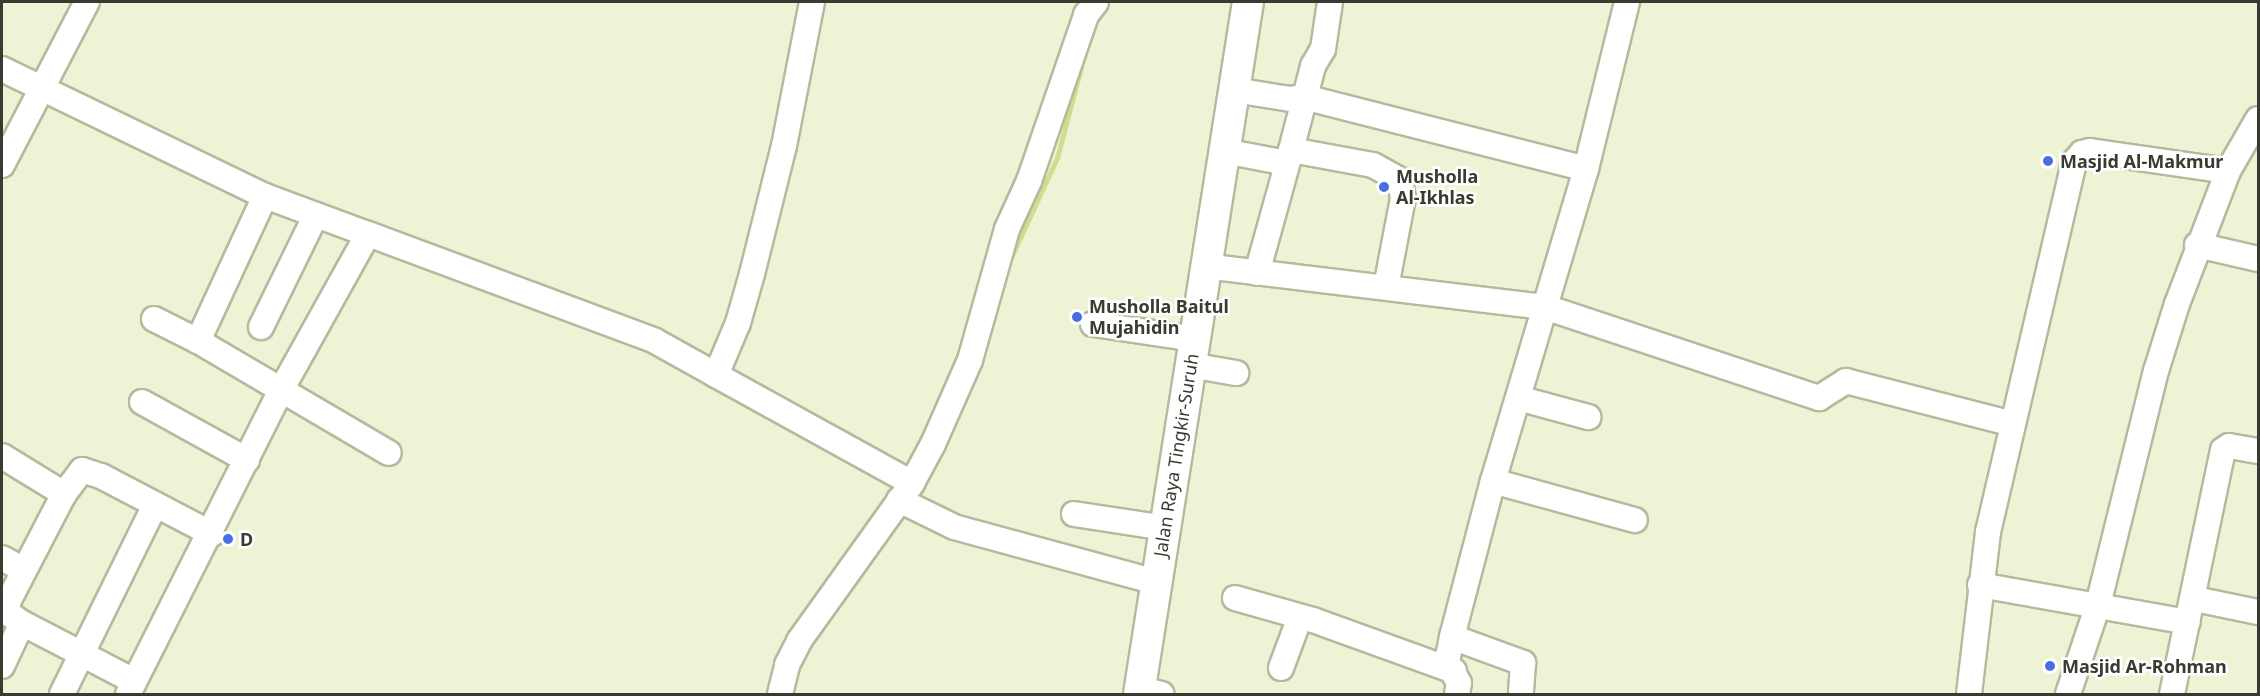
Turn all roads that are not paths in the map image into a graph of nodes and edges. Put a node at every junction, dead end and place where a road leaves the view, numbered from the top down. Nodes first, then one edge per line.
1 (87, 2) edge
2 (812, 2) edge
3 (1096, 2) edge
4 (1248, 2) edge
5 (1330, 2) edge
6 (1627, 2) edge
7 (2, 69) edge
8 (41, 87) junction
9 (1234, 90) junction
10 (1304, 97) junction
11 (2259, 119) edge
12 (1224, 151) junction
13 (1289, 157) junction
14 (2, 165) edge
15 (1586, 169) junction
16 (2228, 171) junction
17 (265, 196) junction
18 (315, 217) junction
19 (368, 234) junction
20 (2197, 245) junction
21 (2259, 259) edge
22 (1205, 266) junction
23 (1257, 273) junction
24 (1386, 287) junction
25 (1545, 307) junction
26 (154, 319) dead end
27 (1093, 324) dead end
28 (261, 327) dead end
29 (198, 341) junction
30 (1192, 352) junction
31 (1236, 374) dead end
32 (716, 375) junction
33 (281, 390) junction
34 (1518, 398) junction
35 (142, 402) dead end
36 (1588, 417) dead end
37 (2013, 424) junction
38 (2259, 451) edge
39 (389, 453) dead end
40 (2, 456) edge
41 (247, 460) junction
42 (1493, 481) junction
43 (64, 494) junction
44 (906, 499) junction
45 (155, 505) junction
46 (1074, 514) dead end
47 (1635, 520) dead end
48 (1165, 528) junction
49 (212, 534) junction
50 (2, 558) edge
51 (24, 570) junction
52 (1157, 582) junction
53 (1980, 585) junction
54 (1235, 598) dead end
55 (2195, 599) junction
56 (2098, 605) junction
57 (2259, 612) edge
58 (1300, 617) junction
59 (2188, 622) junction
60 (22, 623) junction
61 (1452, 637) junction
62 (81, 655) junction
63 (2, 666) edge
64 (1281, 668) dead end
65 (1455, 683) edge
66 (131, 688) edge
67 (1147, 692) edge
68 (62, 694) edge
69 (780, 694) edge
70 (1521, 694) edge
71 (1969, 694) edge
72 (2068, 694) edge
73 (2172, 694) edge

1 - 8 street
2 - 32 street
3 - 44 street
4 - 9 main road, Jalan Raya Tingkir-Suruh
5 - 10 street
6 - 15 street
7 - 8 street
8 - 14 street
8 - 17 street
9 - 10 street
9 - 12 main road, Jalan Raya Tingkir-Suruh
10 - 13 street
10 - 15 street
11 - 16 street
12 - 13 street
12 - 22 main road, Jalan Raya Tingkir-Suruh
13 - 23 street
13 - 24 street
15 - 25 street
16 - 20 street
16 - 37 street
17 - 18 street
17 - 29 street
18 - 19 street
18 - 28 street
19 - 32 street
19 - 33 street
20 - 21 street
20 - 56 street
22 - 23 street
22 - 30 main road, Jalan Raya Tingkir-Suruh
23 - 24 street
24 - 25 street
25 - 34 street
25 - 37 street
26 - 29 street
27 - 30 street
29 - 33 street
30 - 31 street
30 - 48 main road, Jalan Raya Tingkir-Suruh
32 - 44 street
33 - 39 street
33 - 41 street
34 - 36 street
34 - 42 street
35 - 41 street
37 - 53 street
38 - 55 street
40 - 43 street
41 - 49 street
42 - 47 street
42 - 61 street
43 - 45 street
43 - 51 street
44 - 52 street
44 - 69 street
45 - 49 street
45 - 62 street
46 - 48 street
48 - 52 main road, Jalan Raya Tingkir-Suruh
49 - 66 street
50 - 51 street
51 - 60 street
52 - 67 main road, Jalan Raya Tingkir-Suruh
53 - 56 street
53 - 71 street
54 - 58 street
55 - 57 street
55 - 59 street
56 - 59 street
56 - 72 street
58 - 64 street
58 - 65 street
59 - 73 street
60 - 62 street
60 - 63 street
61 - 65 street
61 - 70 street
62 - 66 street
62 - 68 street

